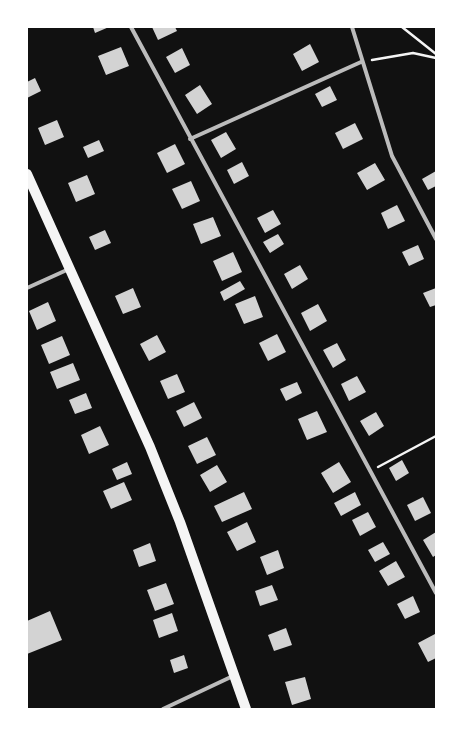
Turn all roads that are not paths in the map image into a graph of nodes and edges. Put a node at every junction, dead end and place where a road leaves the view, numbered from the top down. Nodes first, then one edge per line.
1 (131, 27) edge
2 (352, 27) edge
3 (361, 62) junction
4 (190, 139) junction
5 (27, 174) edge
6 (436, 239) edge
7 (70, 269) junction
8 (27, 288) edge
9 (436, 593) edge
10 (234, 676) junction
11 (163, 709) edge
12 (246, 709) edge

1 - 4 street
2 - 3 street
3 - 4 street
3 - 6 street
4 - 9 street
5 - 7 main road
7 - 8 street
7 - 10 main road
10 - 11 street
10 - 12 main road

